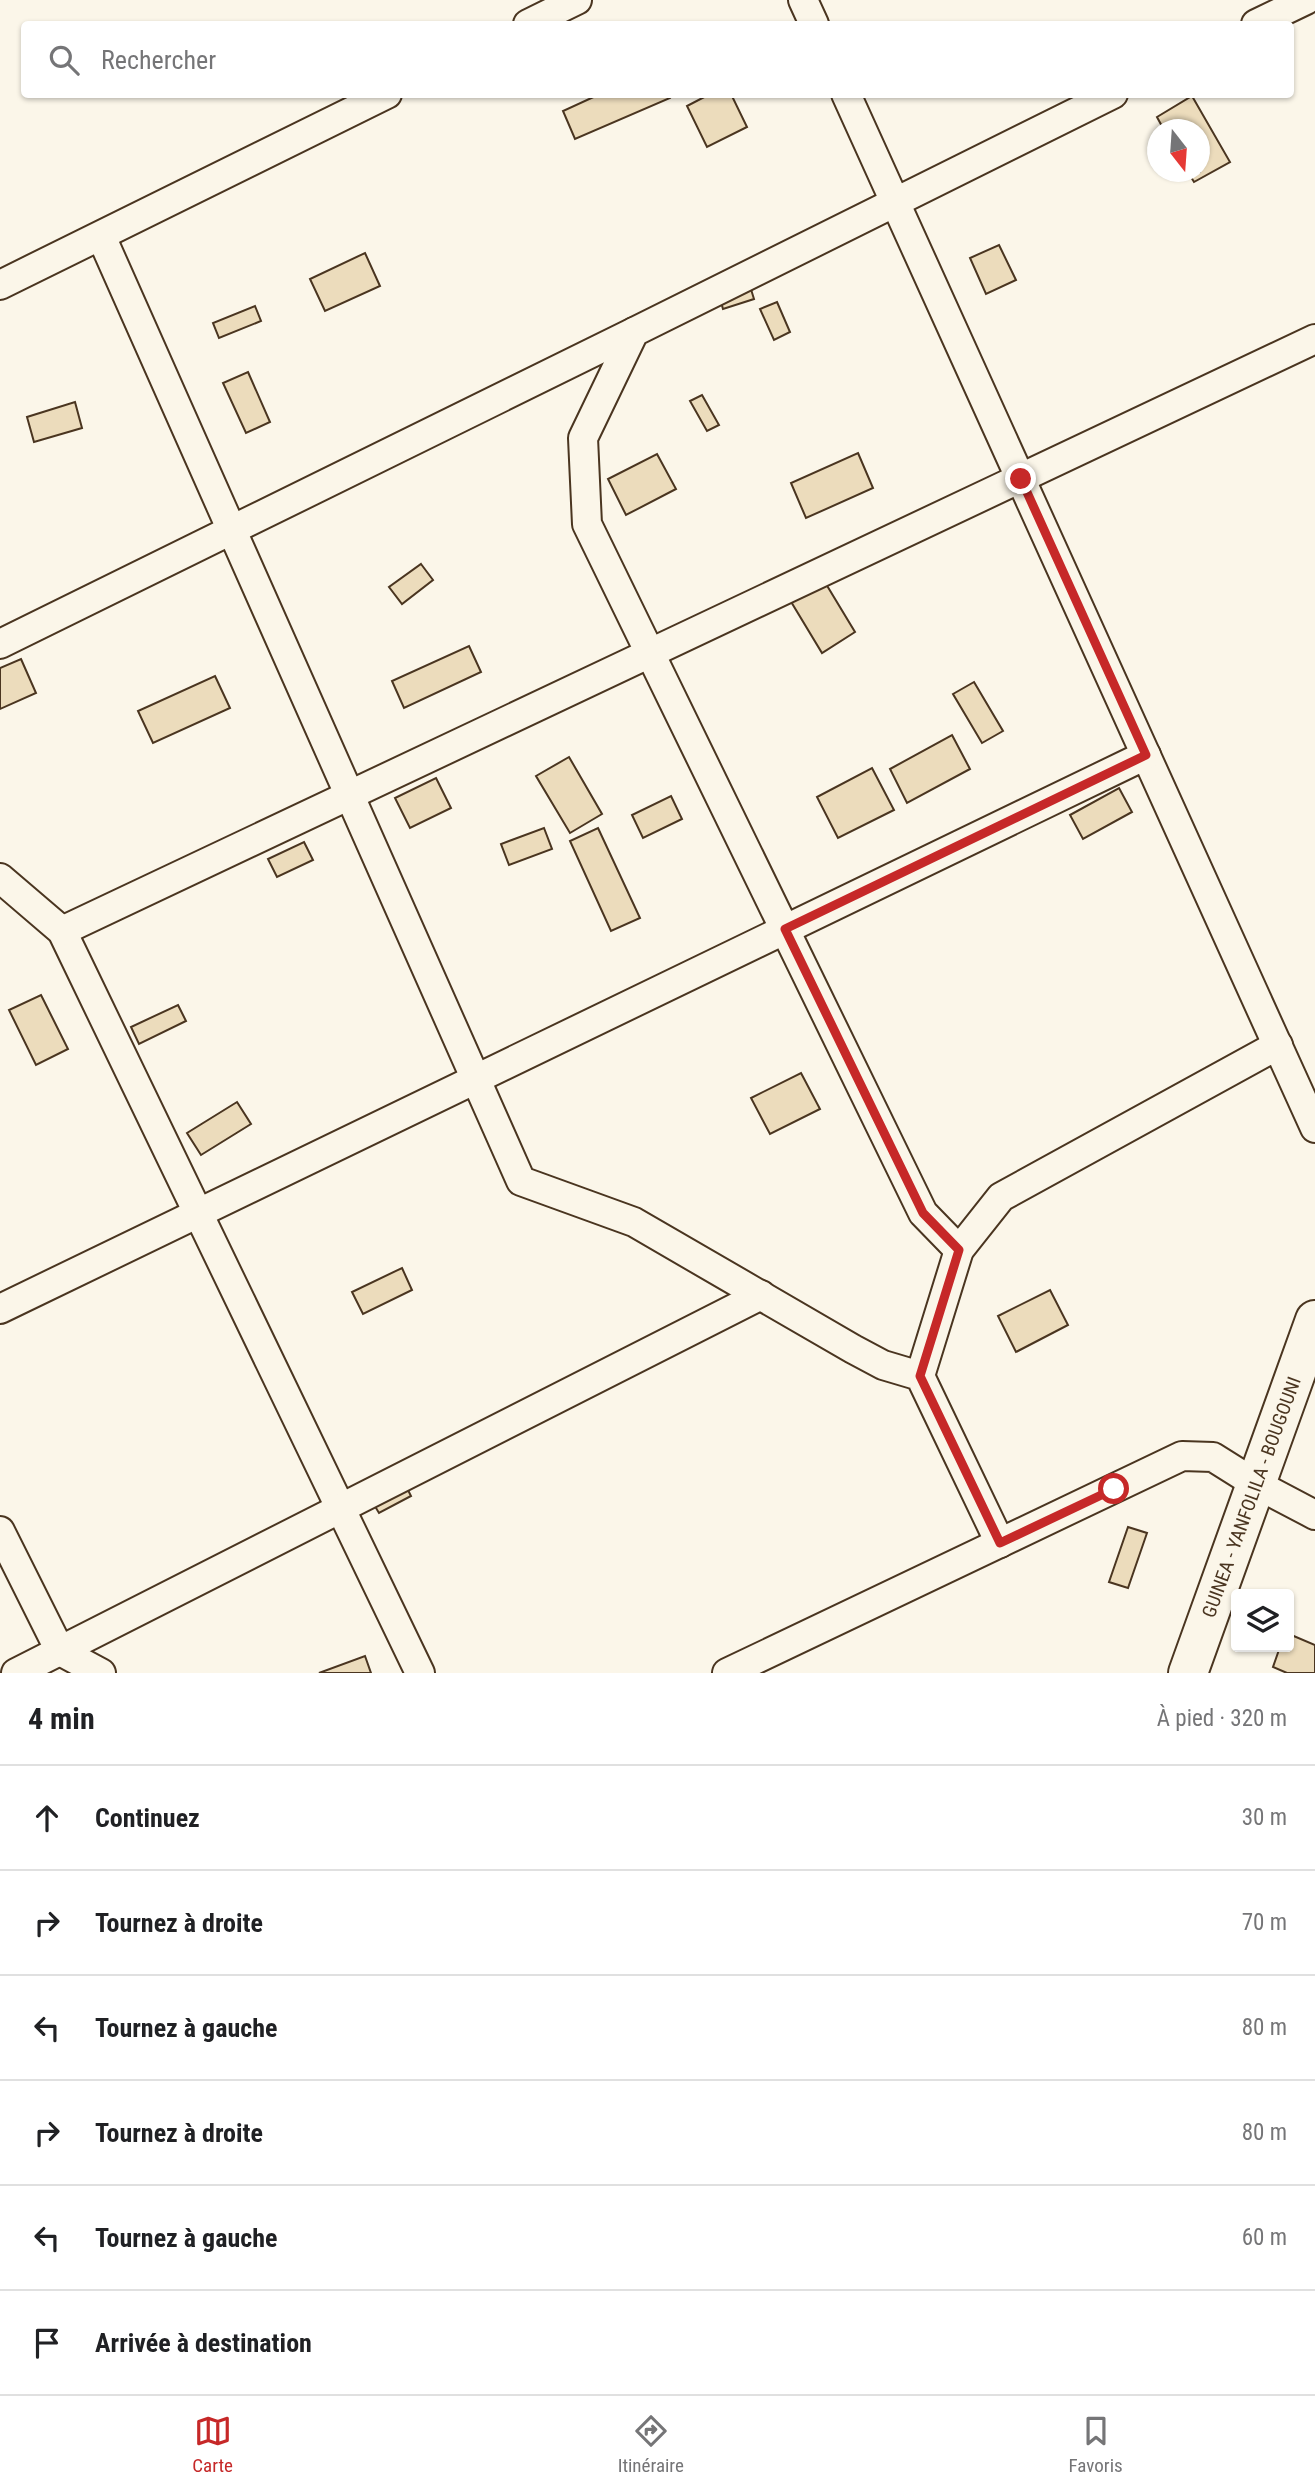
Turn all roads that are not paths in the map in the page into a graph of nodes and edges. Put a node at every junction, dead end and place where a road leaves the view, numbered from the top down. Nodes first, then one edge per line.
1 (577, 0) edge
2 (803, 0) edge
3 (1306, 0) edge
4 (534, 21) edge
5 (813, 21) edge
6 (1262, 21) edge
7 (379, 98) edge
8 (848, 98) edge
9 (1105, 98) edge
10 (895, 201) junction
11 (101, 236) junction
12 (0, 285) edge
13 (634, 332) junction
14 (1315, 339) edge
15 (1021, 479) junction
16 (232, 530) junction
17 (0, 645) edge
18 (650, 653) junction
19 (1146, 755) junction
20 (350, 795) junction
21 (0, 878) edge
22 (785, 929) junction
23 (62, 931) junction
24 (1278, 1045) junction
25 (476, 1078) junction
26 (1315, 1128) edge
27 (197, 1213) junction
28 (959, 1250) junction
29 (761, 1295) junction
30 (0, 1308) edge
31 (1315, 1320) edge
32 (920, 1376) junction
33 (1256, 1483) junction
34 (340, 1508) junction
35 (1315, 1515) edge
36 (0, 1531) edge
37 (1000, 1543) junction
38 (60, 1651) junction
39 (16, 1673) edge
40 (101, 1673) edge
41 (420, 1673) edge
42 (727, 1673) edge
43 (1188, 1673) edge

1 - 4 street
2 - 5 street
3 - 6 street
7 - 11 street
8 - 10 street
9 - 10 street
10 - 13 street
10 - 15 street
11 - 12 street
11 - 16 street
13 - 16 street
13 - 18 street
14 - 15 street
15 - 18 street
15 - 19 street
16 - 17 street
16 - 20 street
18 - 20 street
18 - 22 street
19 - 22 street
19 - 24 street
20 - 23 street
20 - 25 street
21 - 23 street
22 - 25 street
22 - 28 street
23 - 27 street
24 - 26 street
24 - 28 street
25 - 27 street
25 - 29 street
27 - 30 street
27 - 34 street
28 - 32 street
29 - 32 street
29 - 34 street
31 - 33 main road, GUINEA - YANFOLILA - BOUGOUNI
32 - 37 street
33 - 35 street
33 - 37 street
33 - 43 main road, GUINEA - YANFOLILA - BOUGOUNI
34 - 38 street
34 - 41 street
36 - 38 street
37 - 42 street
38 - 39 street
38 - 40 street

